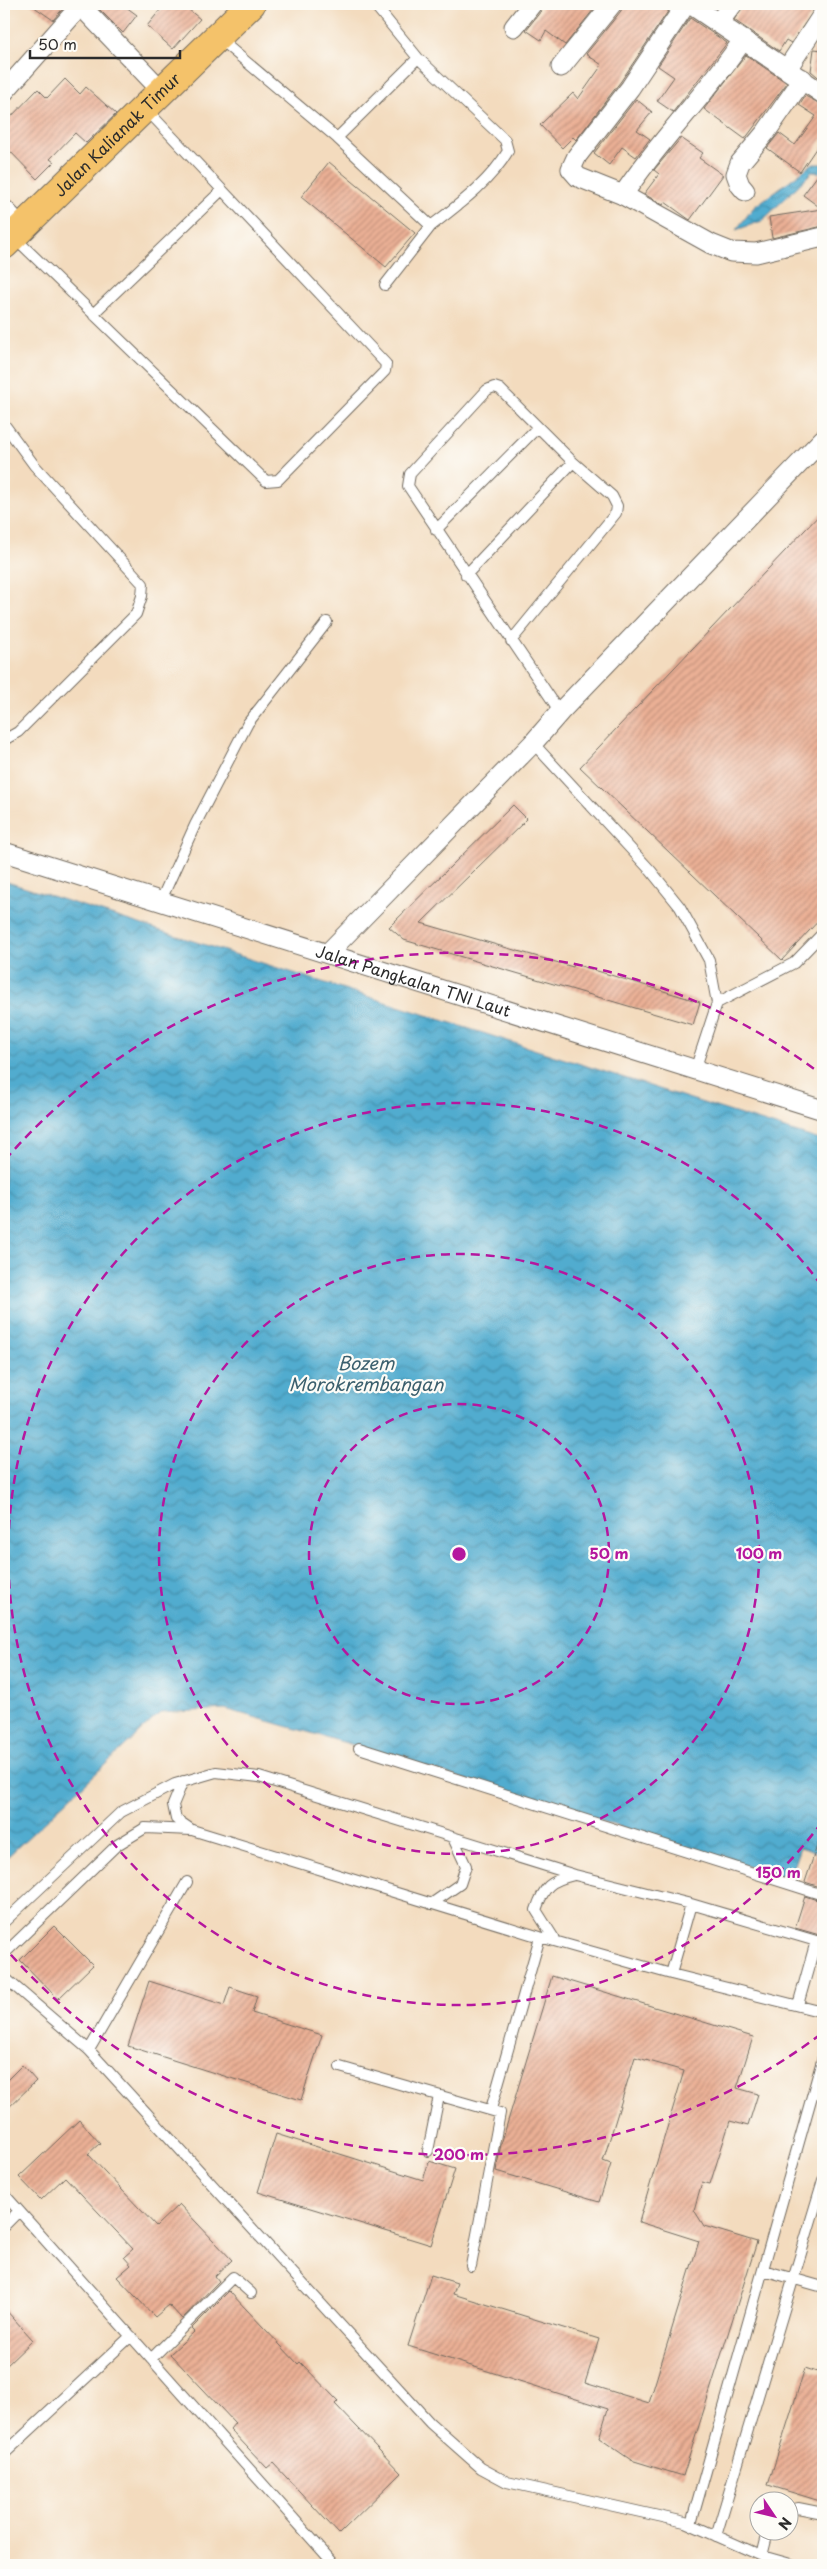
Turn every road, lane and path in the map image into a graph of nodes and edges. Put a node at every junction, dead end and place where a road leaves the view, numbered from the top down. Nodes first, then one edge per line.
1 (251, 4) edge
2 (374, 4) edge
3 (532, 4) edge
4 (612, 4) edge
5 (688, 4) edge
6 (733, 4) edge
7 (82, 5) edge
8 (823, 14) edge
9 (718, 23) junction
10 (514, 27) dead end
11 (217, 38) junction
12 (742, 40) junction
13 (418, 58) junction
14 (561, 67) dead end
15 (787, 68) junction
16 (803, 79) junction
17 (4, 92) edge
18 (823, 94) edge
19 (153, 99) junction
20 (337, 138) junction
21 (222, 190) junction
22 (745, 191) dead end
23 (623, 196) junction
24 (431, 226) junction
25 (10, 229) edge
26 (823, 237) edge
27 (386, 285) dead end
28 (93, 314) junction
29 (4, 424) edge
30 (538, 427) junction
31 (823, 439) edge
32 (573, 462) junction
33 (436, 530) junction
34 (466, 575) junction
35 (327, 622) dead end
36 (511, 641) junction
37 (560, 712) junction
38 (4, 740) edge
39 (533, 743) junction
40 (4, 852) edge
41 (161, 900) junction
42 (823, 933) edge
43 (328, 953) junction
44 (717, 1003) junction
45 (695, 1070) junction
46 (823, 1110) edge
47 (360, 1748) dead end
48 (183, 1781) junction
49 (192, 1830) junction
50 (453, 1838) junction
51 (575, 1875) junction
52 (187, 1882) dead end
53 (823, 1895) edge
54 (431, 1904) junction
55 (691, 1904) junction
56 (4, 1922) edge
57 (540, 1937) junction
58 (555, 1940) junction
59 (820, 1942) edge
60 (4, 1953) edge
61 (671, 1974) junction
62 (4, 1977) edge
63 (798, 2005) junction
64 (823, 2012) edge
65 (89, 2050) junction
66 (823, 2057) edge
67 (340, 2067) dead end
68 (439, 2096) junction
69 (491, 2109) junction
70 (428, 2151) dead end
71 (823, 2180) edge
72 (4, 2194) edge
73 (20, 2211) junction
74 (4, 2226) edge
75 (471, 2266) dead end
76 (763, 2270) junction
77 (792, 2277) junction
78 (823, 2287) edge
79 (251, 2293) dead end
80 (130, 2336) junction
81 (151, 2359) junction
82 (4, 2454) edge
83 (800, 2508) edge
84 (823, 2513) edge
85 (691, 2524) junction
86 (716, 2536) junction
87 (766, 2542) edge
88 (762, 2556) junction
89 (335, 2565) edge
90 (794, 2565) edge

1 - 11 highway, Jalan Kalianak Timur
2 - 13 lane
3 - 10 street
4 - 14 street
5 - 9 street
5 - 23 street
6 - 9 street
7 - 17 street
7 - 19 street
8 - 15 street
9 - 12 street
11 - 19 highway, Jalan Kalianak Timur
11 - 20 lane
12 - 15 street
12 - 23 street
13 - 20 lane
13 - 24 lane
15 - 16 street
16 - 18 street
16 - 22 street
19 - 21 lane
19 - 25 highway, Jalan Kalianak Timur
20 - 24 lane
21 - 28 lane
21 - 28 lane
23 - 26 street
24 - 27 lane
25 - 28 lane
29 - 38 lane
30 - 32 lane
30 - 33 lane
30 - 33 lane
31 - 37 street
32 - 34 lane
32 - 36 lane
33 - 34 lane
34 - 36 lane
35 - 41 lane
36 - 37 lane
37 - 39 street
39 - 43 street
39 - 44 lane
40 - 41 street, Jalan Pangkalan TNI Laut
41 - 43 street, Jalan Pangkalan TNI Laut
42 - 44 lane
43 - 45 street, Jalan Pangkalan TNI Laut
44 - 45 lane
45 - 46 street, Jalan Pangkalan TNI Laut
47 - 53 lane
48 - 49 lane
48 - 50 lane
48 - 56 lane
49 - 54 lane
49 - 60 lane
50 - 51 lane
50 - 54 lane
51 - 55 lane
51 - 58 lane
52 - 65 lane
54 - 57 lane
55 - 59 lane
55 - 61 lane
57 - 58 lane
57 - 69 lane
58 - 61 lane
59 - 63 lane
61 - 63 lane
62 - 65 lane
63 - 64 lane
65 - 85 lane
66 - 76 lane
67 - 68 lane
68 - 69 lane
68 - 70 lane
69 - 75 lane
71 - 77 lane
72 - 73 lane
73 - 74 lane
73 - 80 lane
76 - 77 lane
76 - 85 lane
77 - 78 lane
77 - 86 lane
79 - 81 lane
80 - 81 lane
80 - 82 lane
81 - 89 lane
83 - 84 lane
85 - 86 lane
86 - 88 lane
87 - 88 lane
88 - 90 lane

